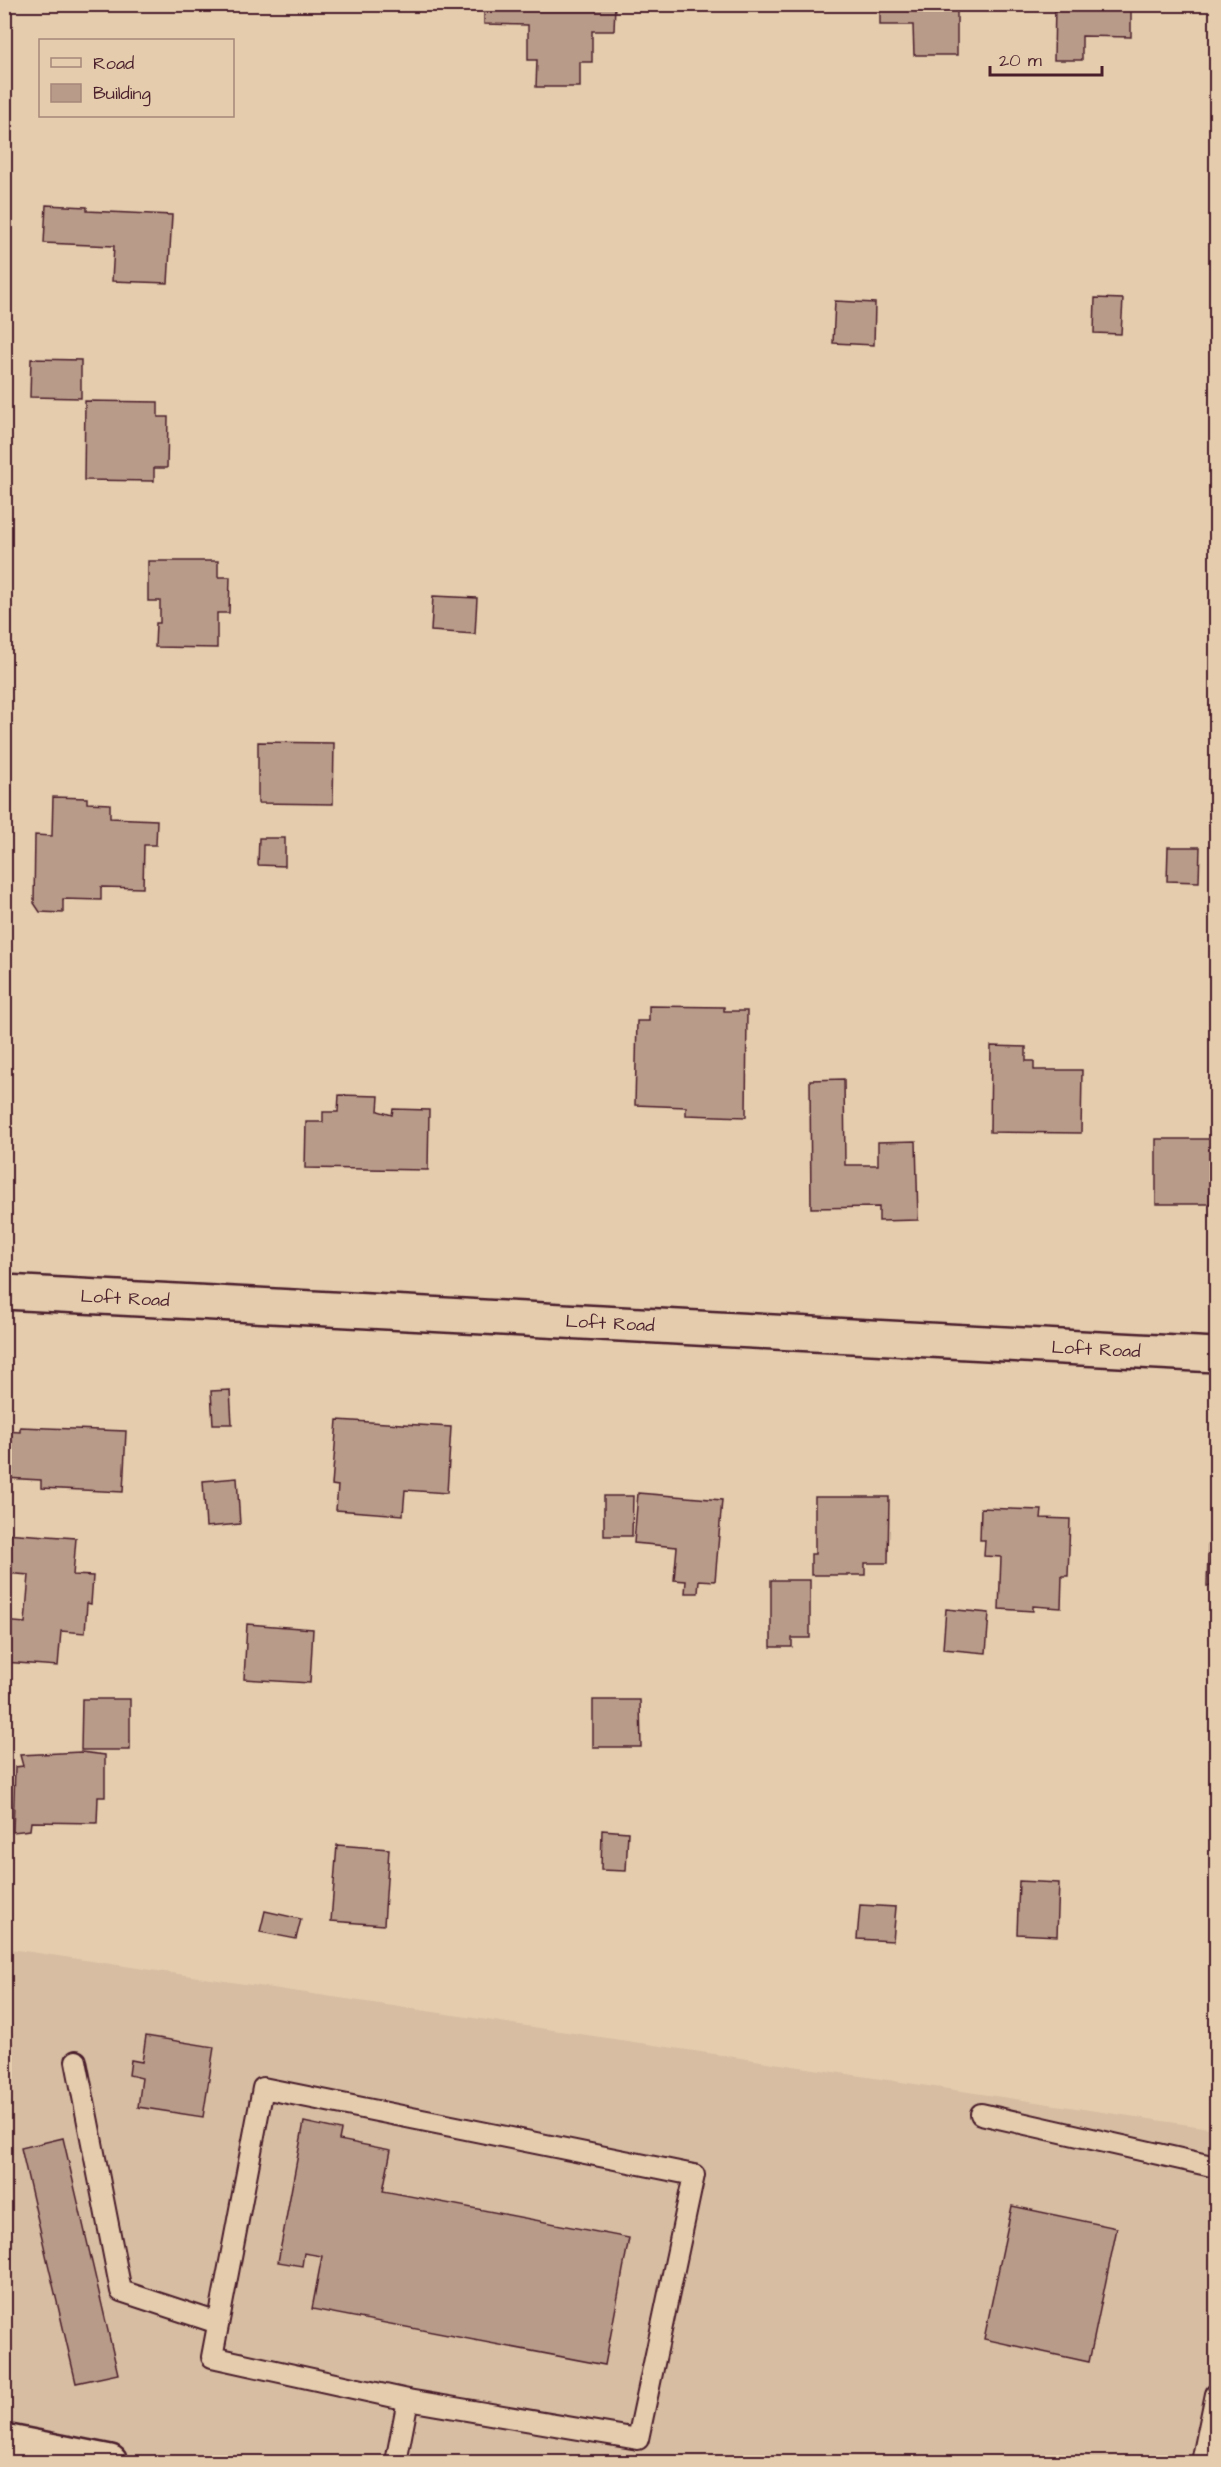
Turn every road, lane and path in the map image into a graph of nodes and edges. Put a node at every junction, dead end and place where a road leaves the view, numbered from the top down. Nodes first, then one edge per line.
1 (4, 1292) edge
2 (1216, 1355) edge
3 (76, 2061) dead end
4 (981, 2114) dead end
5 (1216, 2167) edge
6 (218, 2323) junction
7 (1216, 2394) edge
8 (408, 2400) junction
9 (4, 2441) edge
10 (1208, 2454) edge
11 (110, 2463) edge
12 (396, 2463) edge

1 - 2 street, Loft Road
3 - 6 lane
4 - 5 lane
6 - 8 lane
6 - 8 lane
7 - 10 lane
8 - 12 lane
9 - 11 street

